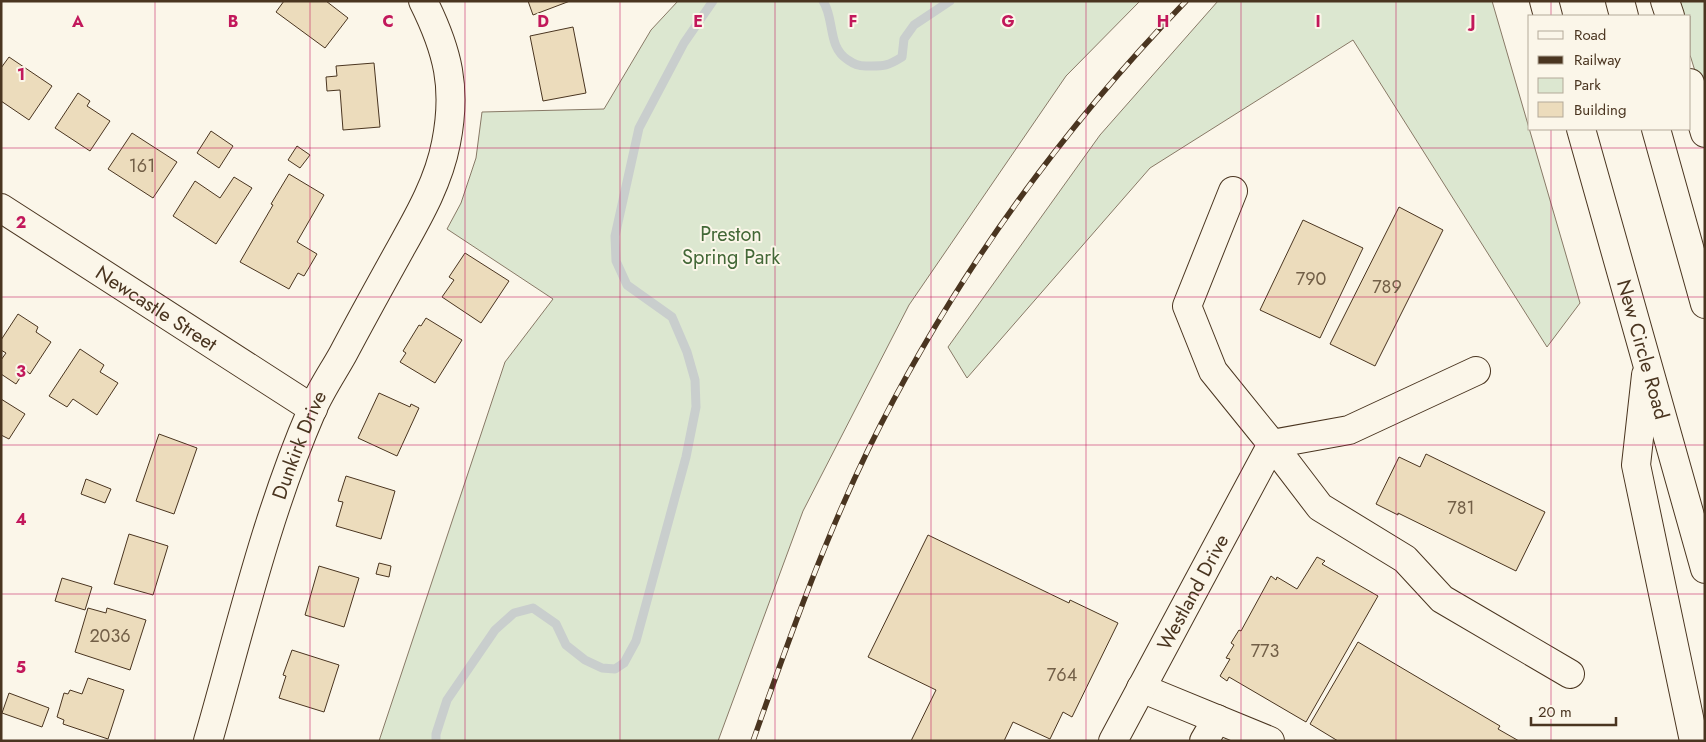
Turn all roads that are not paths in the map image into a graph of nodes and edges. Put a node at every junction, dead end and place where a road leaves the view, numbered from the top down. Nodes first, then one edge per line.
1 (422, 1) edge
2 (1544, 1) edge
3 (1620, 1) edge
4 (1665, 1) edge
5 (1548, 15) edge
6 (1624, 15) edge
7 (1670, 15) edge
8 (1691, 86) edge
9 (1580, 130) edge
10 (1656, 130) edge
11 (1705, 133) edge
12 (1233, 191) dead end
13 (1, 208) edge
14 (1705, 304) edge
15 (1647, 361) junction
16 (1476, 371) dead end
17 (312, 409) junction
18 (1272, 444) junction
19 (1705, 569) edge
20 (1570, 674) dead end
21 (1141, 688) junction
22 (1210, 730) edge
23 (208, 741) edge
24 (1113, 741) edge
25 (1270, 741) edge
26 (1694, 741) edge

1 - 17 main road, Dunkirk Drive
2 - 5 main road
3 - 6 main road
4 - 7 main road
8 - 11 main road
9 - 15 main road, New Circle Road
10 - 14 main road
12 - 18 main road
13 - 17 main road, Newcastle Street
15 - 19 main road, New Circle Road
15 - 26 main road
16 - 18 main road
17 - 23 main road, Dunkirk Drive
18 - 20 main road
18 - 21 main road, Westland Drive
21 - 22 main road
21 - 24 main road, Westland Drive
22 - 25 main road

